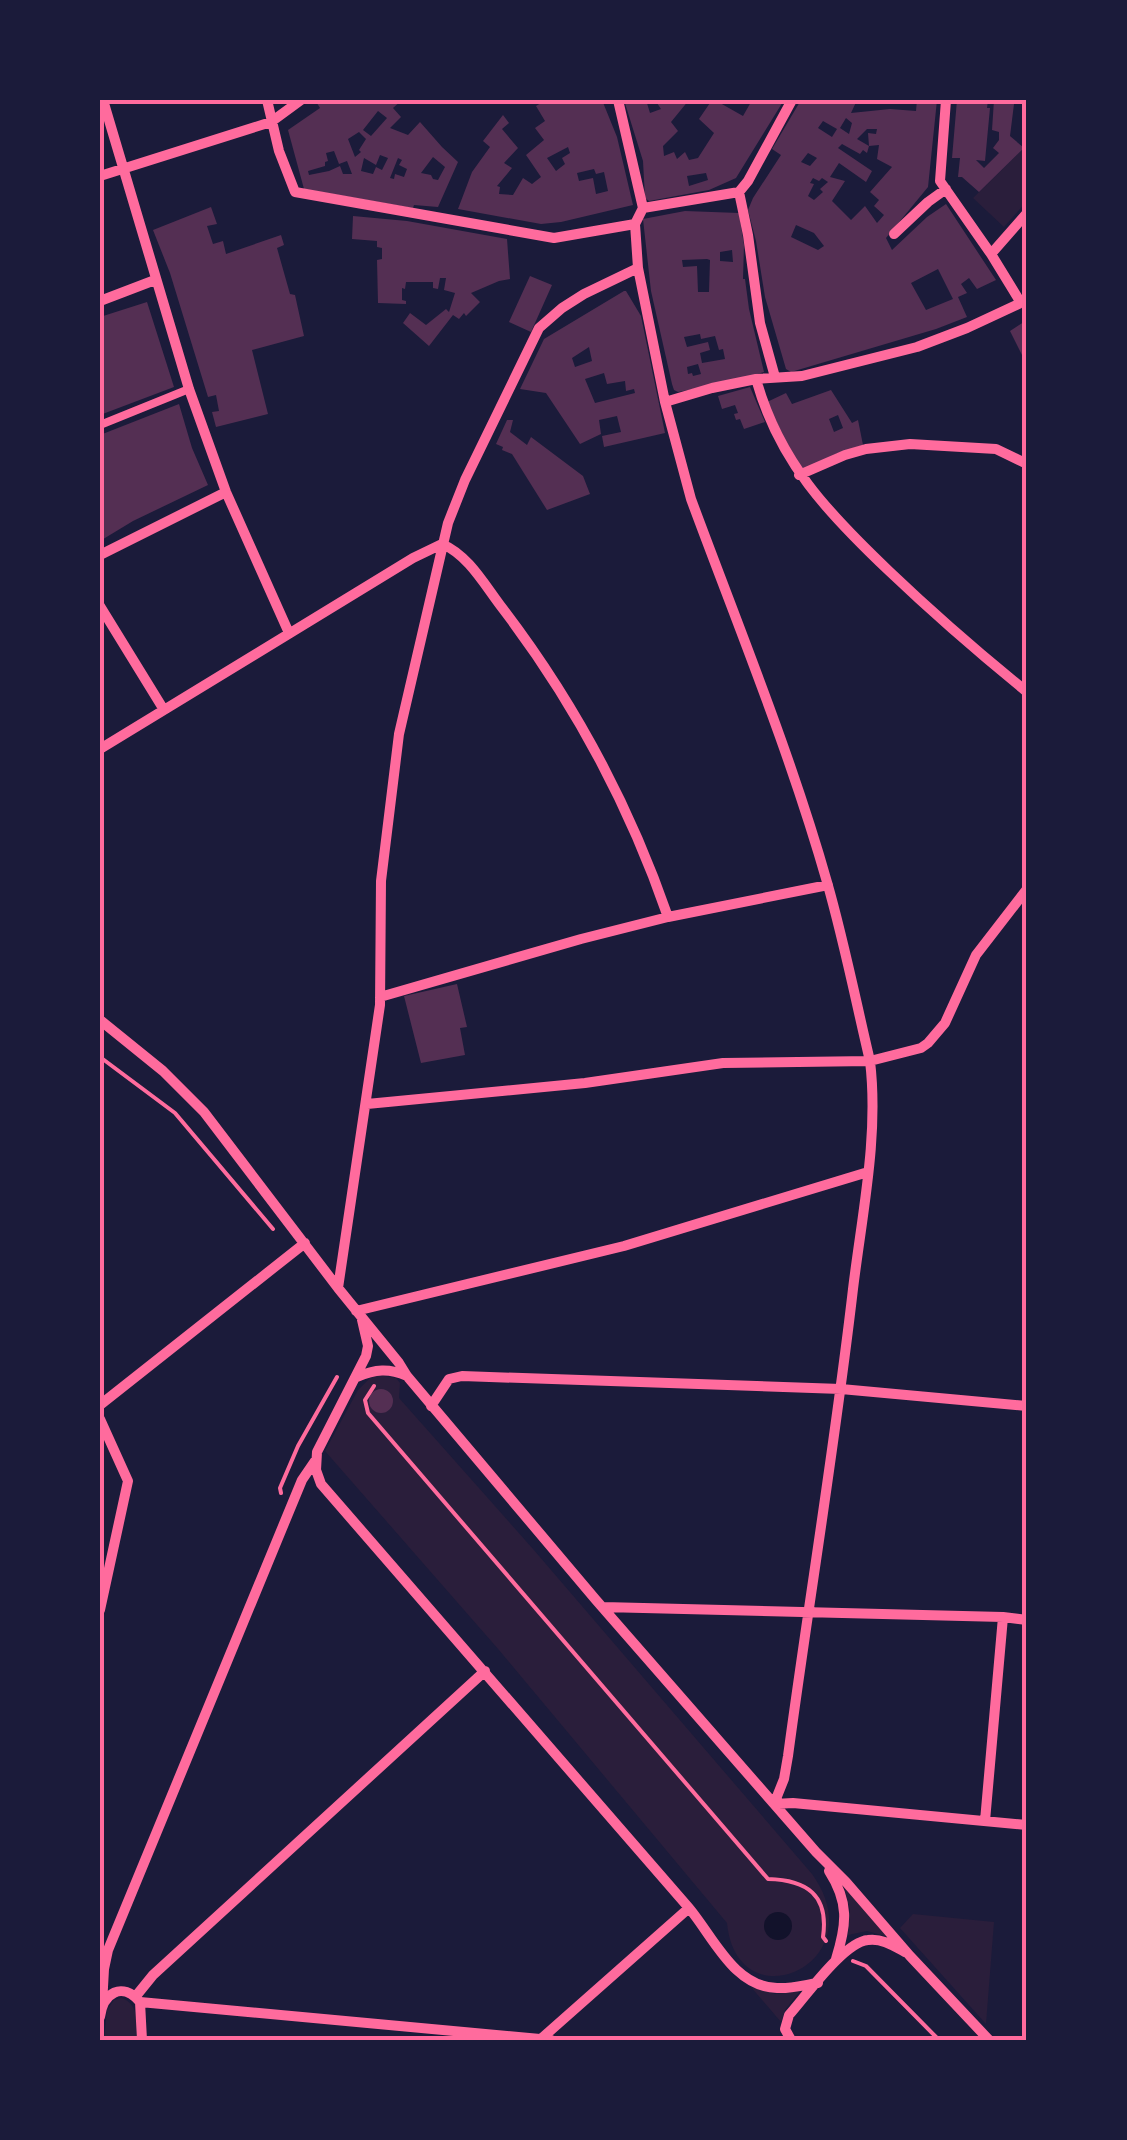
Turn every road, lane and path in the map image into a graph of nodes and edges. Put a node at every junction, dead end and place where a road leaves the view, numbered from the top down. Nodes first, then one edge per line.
1 (103, 100) edge
2 (267, 100) edge
3 (300, 100) edge
4 (618, 100) edge
5 (792, 100) edge
6 (946, 100) edge
7 (271, 122) junction
8 (122, 168) junction
9 (100, 176) edge
10 (946, 189) junction
11 (739, 192) junction
12 (642, 208) junction
13 (1027, 213) edge
14 (635, 224) junction
15 (894, 234) dead end
16 (991, 254) junction
17 (638, 268) junction
18 (155, 280) junction
19 (1024, 301) edge
20 (100, 302) edge
21 (775, 377) junction
22 (756, 379) junction
23 (188, 389) junction
24 (664, 402) junction
25 (100, 426) edge
26 (1027, 464) edge
27 (799, 475) junction
28 (226, 492) junction
29 (442, 544) junction
30 (100, 555) edge
31 (100, 606) edge
32 (289, 633) junction
33 (1027, 692) edge
34 (164, 710) junction
35 (100, 749) edge
36 (828, 884) junction
37 (1027, 888) edge
38 (668, 917) junction
39 (380, 997) junction
40 (100, 1020) edge
41 (100, 1057) edge
42 (870, 1062) junction
43 (367, 1104) junction
44 (868, 1172) junction
45 (305, 1244) junction
46 (293, 1253) junction
47 (338, 1288) junction
48 (359, 1314) junction
49 (361, 1375) junction
50 (407, 1376) junction
51 (338, 1377) dead end
52 (841, 1389) junction
53 (100, 1406) edge
54 (432, 1406) junction
55 (1027, 1406) edge
56 (100, 1418) edge
57 (316, 1460) junction
58 (283, 1498) dead end
59 (603, 1607) junction
60 (100, 1610) edge
61 (807, 1613) junction
62 (1002, 1617) junction
63 (1027, 1620) edge
64 (485, 1671) junction
65 (774, 1804) junction
66 (985, 1821) junction
67 (1027, 1824) edge
68 (816, 1852) junction
69 (689, 1908) junction
70 (910, 1956) junction
71 (837, 1958) junction
72 (818, 1983) junction
73 (138, 1999) junction
74 (101, 2011) edge
75 (547, 2039) edge
76 (142, 2040) edge
77 (792, 2040) edge
78 (939, 2040) edge
79 (989, 2040) edge

1 - 8 street
2 - 7 street
3 - 7 street
4 - 12 street
5 - 11 street
6 - 10 street
7 - 8 street
7 - 14 street
8 - 9 street
8 - 18 street
10 - 15 street
10 - 16 street
11 - 12 street
11 - 21 street
12 - 14 street
13 - 16 street
14 - 17 street
16 - 19 street
17 - 24 street
17 - 29 street
18 - 20 street
18 - 23 street
19 - 21 street
21 - 22 street
22 - 24 street
22 - 27 street
23 - 25 street
23 - 28 street
24 - 36 street
26 - 27 street
27 - 33 street
28 - 30 street
28 - 32 street
29 - 32 street
29 - 38 street
29 - 39 street
31 - 34 street
32 - 34 street
34 - 35 street
36 - 38 street
36 - 42 street
37 - 42 street
38 - 39 street
39 - 43 street
40 - 45 street
41 - 46 path
42 - 43 street
42 - 44 street
43 - 47 street
44 - 48 street
44 - 52 street
45 - 46 street
45 - 47 street
46 - 53 street
47 - 48 street
48 - 49 street
48 - 50 street
49 - 50 street
49 - 57 street
49 - 71 path
50 - 54 street
51 - 58 path
52 - 54 street
52 - 55 street
52 - 61 street
54 - 59 street
56 - 60 street
57 - 64 street
57 - 74 street
59 - 61 street
59 - 65 street
61 - 62 street
61 - 65 street
62 - 63 street
62 - 66 street
64 - 69 street
64 - 73 street
65 - 66 street
65 - 68 street
66 - 67 street
68 - 70 street
68 - 71 street
69 - 72 street
69 - 75 street
70 - 71 street
70 - 79 street
71 - 72 street
71 - 78 path
72 - 77 street
73 - 74 street
73 - 75 street
73 - 76 street

